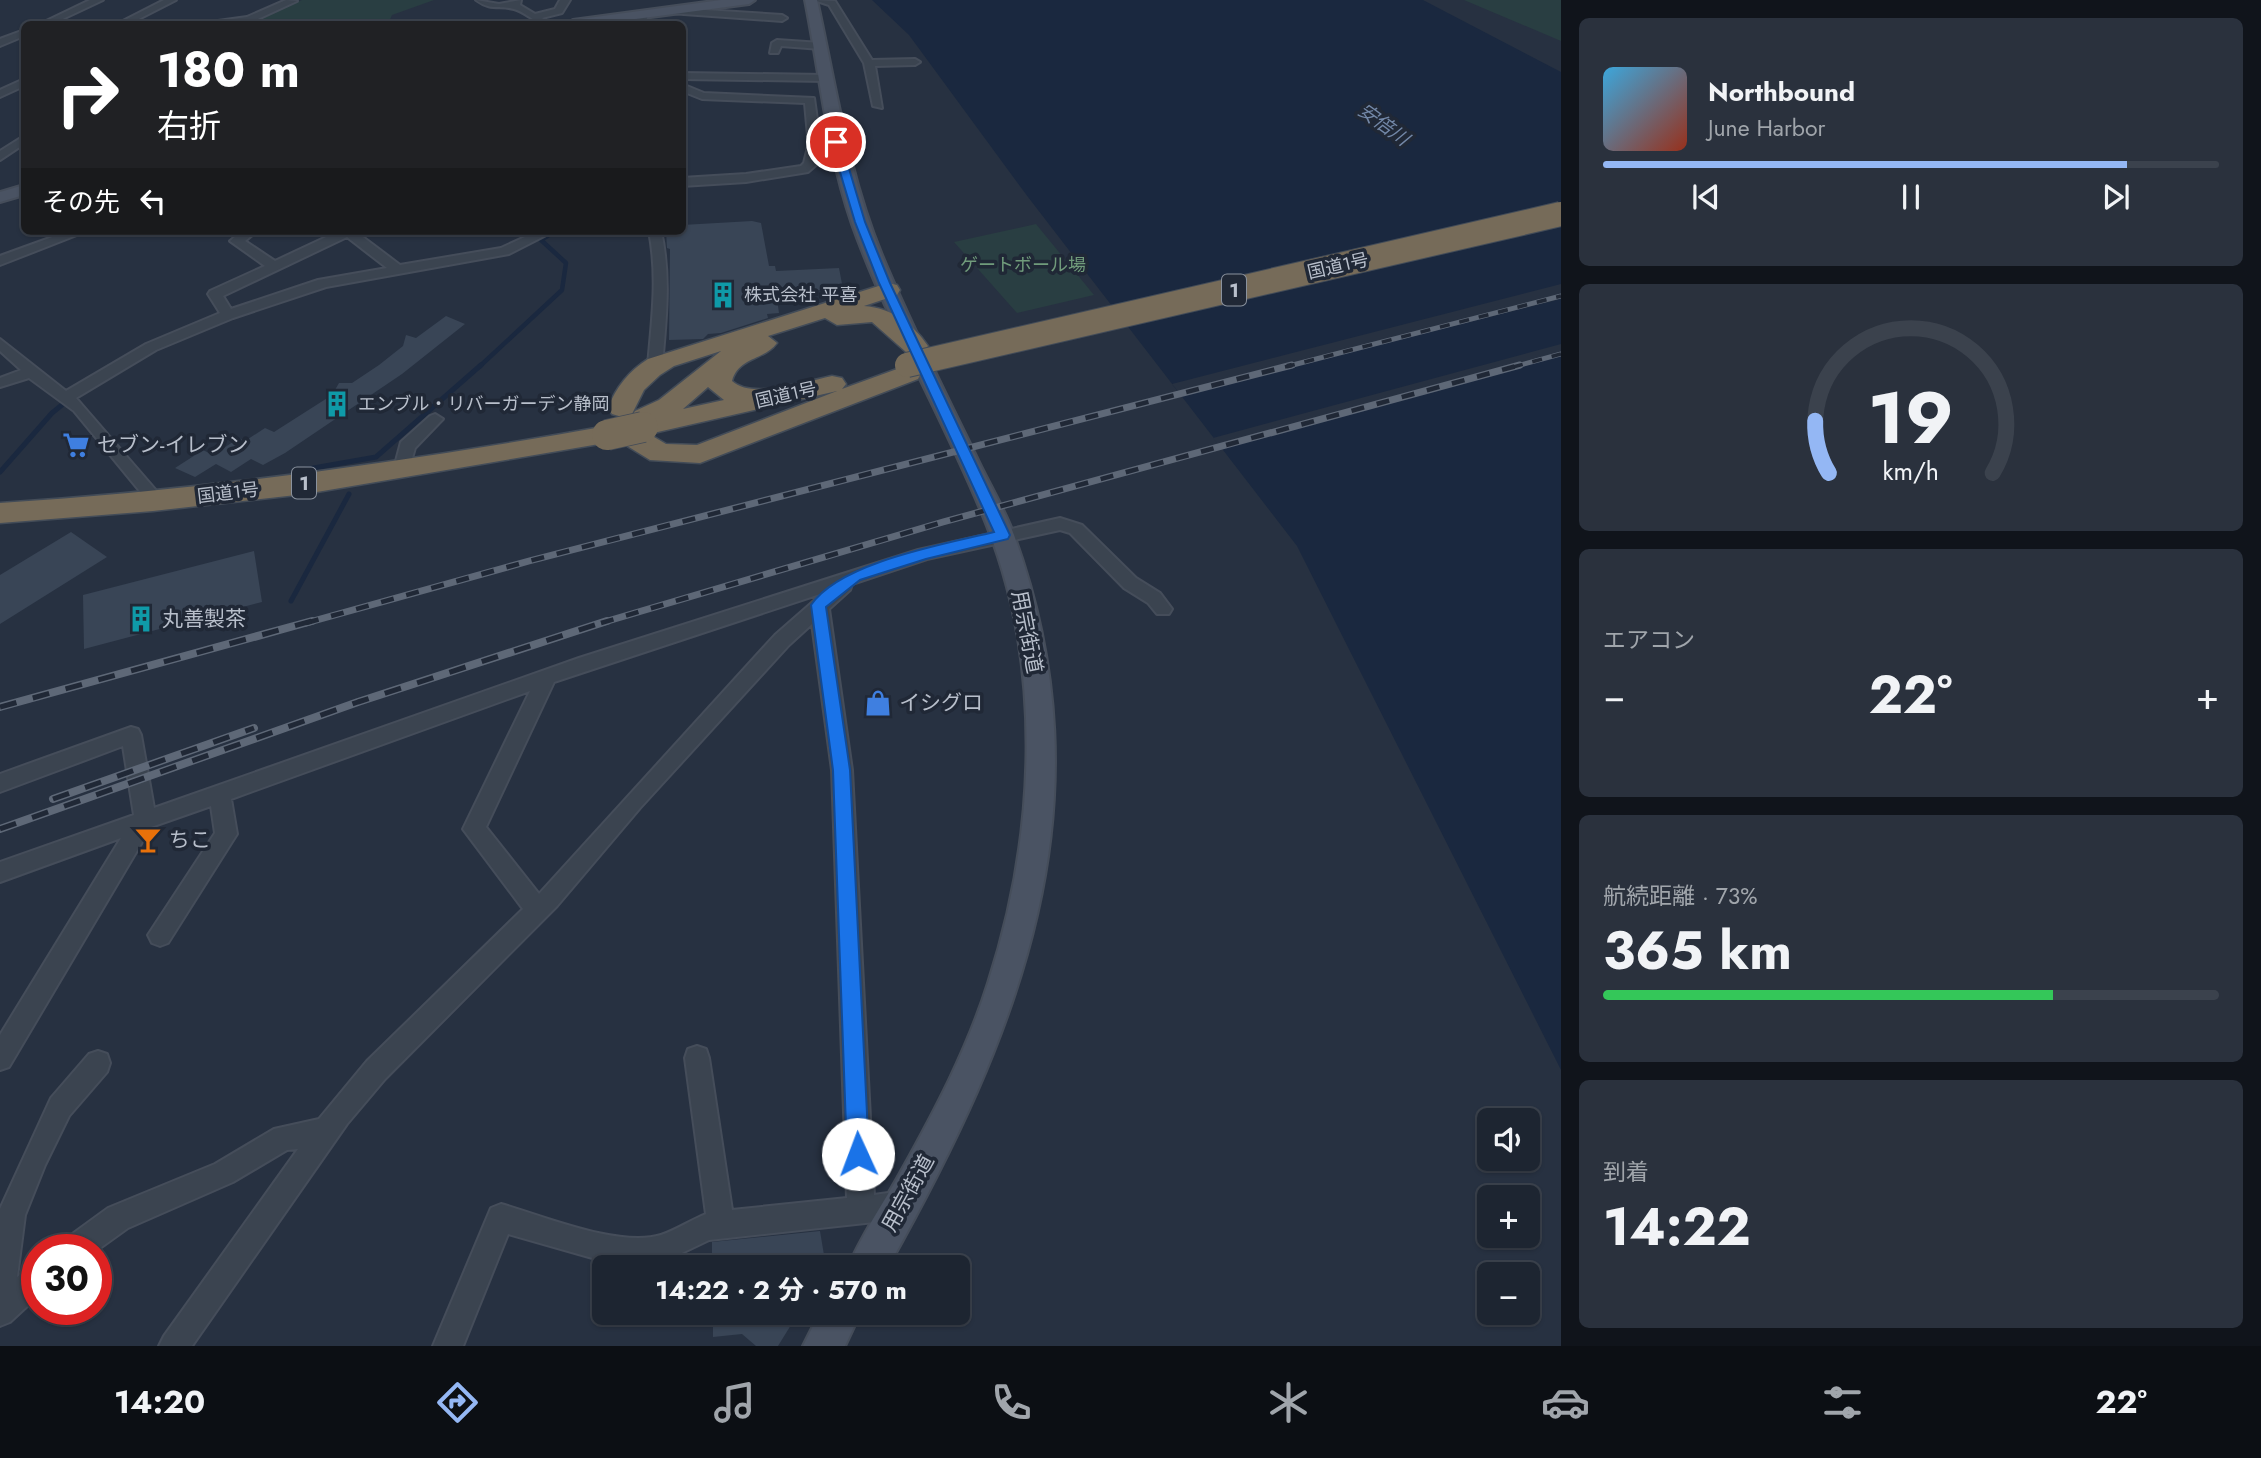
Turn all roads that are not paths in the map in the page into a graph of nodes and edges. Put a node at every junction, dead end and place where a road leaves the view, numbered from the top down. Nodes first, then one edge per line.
1 (75, 0) edge
2 (171, 0) edge
3 (481, 0) edge
4 (565, 0) edge
5 (749, 0) edge
6 (811, 0) edge
7 (819, 0) edge
8 (292, 1) edge
9 (94, 2) edge
10 (515, 3) edge
11 (673, 11) junction
12 (534, 18) junction
13 (782, 18) dead end
14 (642, 20) edge
15 (53, 21) edge
16 (128, 21) edge
17 (237, 21) edge
18 (540, 21) edge
19 (21, 34) edge
20 (0, 43) edge
21 (821, 46) junction
22 (12, 47) dead end
23 (774, 51) dead end
24 (915, 62) dead end
25 (869, 63) junction
26 (686, 76) edge
27 (825, 78) junction
28 (21, 84) edge
29 (686, 90) edge
30 (0, 94) edge
31 (878, 106) dead end
32 (21, 141) edge
33 (836, 142) junction
34 (0, 156) edge
35 (0, 168) edge
36 (1, 173) edge
37 (686, 183) edge
38 (21, 191) edge
39 (0, 197) edge
40 (1561, 214) edge
41 (69, 235) edge
42 (245, 235) edge
43 (340, 235) edge
44 (353, 235) edge
45 (539, 235) edge
46 (655, 235) edge
47 (0, 261) edge
48 (276, 267) junction
49 (398, 270) junction
50 (884, 300) junction
51 (228, 315) junction
52 (826, 319) junction
53 (0, 343) edge
54 (762, 344) junction
55 (910, 361) junction
56 (655, 365) junction
57 (31, 372) junction
58 (0, 383) edge
59 (779, 396) junction
60 (66, 398) junction
61 (435, 419) dead end
62 (625, 425) junction
63 (404, 461) junction
64 (300, 484) junction
65 (158, 502) junction
66 (0, 513) edge
67 (1003, 535) junction
68 (855, 576) junction
69 (819, 605) junction
70 (1163, 609) dead end
71 (546, 678) junction
72 (0, 783) edge
73 (219, 792) junction
74 (145, 818) junction
75 (0, 872) edge
76 (538, 910) junction
77 (160, 936) dead end
78 (0, 1058) edge
79 (697, 1058) dead end
80 (98, 1063) dead end
81 (327, 1131) junction
82 (902, 1205) junction
83 (861, 1209) junction
84 (721, 1225) junction
85 (96, 1234) edge
86 (874, 1255) edge
87 (0, 1291) edge
88 (21, 1293) edge
89 (0, 1312) edge
90 (835, 1325) edge
91 (174, 1346) edge
92 (448, 1346) edge
93 (823, 1346) edge

1 - 9 street
2 - 16 street
3 - 10 street
4 - 12 street
5 - 11 street
6 - 21 street, 用宗街道
7 - 25 street
8 - 17 street
9 - 15 street
10 - 12 street
11 - 13 street
11 - 14 street
12 - 18 street
19 - 20 street
20 - 22 street
21 - 23 street
21 - 27 street, 用宗街道
24 - 25 street
25 - 31 street
26 - 27 street
27 - 33 street, 用宗街道
28 - 30 street
29 - 33 street
32 - 34 street
33 - 37 street
33 - 50 street, 用宗街道
35 - 36 street
38 - 39 street
40 - 55 highway, 国道1号 / 1, bridge
41 - 47 street
42 - 48 street
43 - 48 street
44 - 49 street
45 - 49 street
46 - 56 street
48 - 51 street
49 - 51 street
50 - 52 highway
50 - 55 street, 用宗街道
50 - 56 highway
51 - 60 street
52 - 54 highway
52 - 55 highway
53 - 57 street
54 - 59 highway
54 - 62 highway
55 - 59 highway, 国道1号 / 1
55 - 62 highway
55 - 67 street, 用宗街道
56 - 62 highway
57 - 58 street
57 - 60 street
59 - 62 highway, 国道1号 / 1
60 - 65 street
61 - 63 street
62 - 63 highway
62 - 64 highway, 国道1号 / 1
63 - 64 highway
64 - 65 highway, 国道1号 / 1
65 - 66 highway, 国道1号 / 1
67 - 68 street
67 - 70 street
67 - 82 street, 用宗街道
68 - 69 street
68 - 71 street
69 - 76 street
69 - 83 street
71 - 73 street
71 - 76 street
72 - 74 street
73 - 74 street
73 - 77 street
74 - 75 street
74 - 78 street
76 - 81 street
79 - 84 street
80 - 87 street
81 - 85 street
81 - 91 street
82 - 83 street
82 - 86 street, 用宗街道
83 - 84 street
84 - 92 street
88 - 89 street
90 - 93 street

